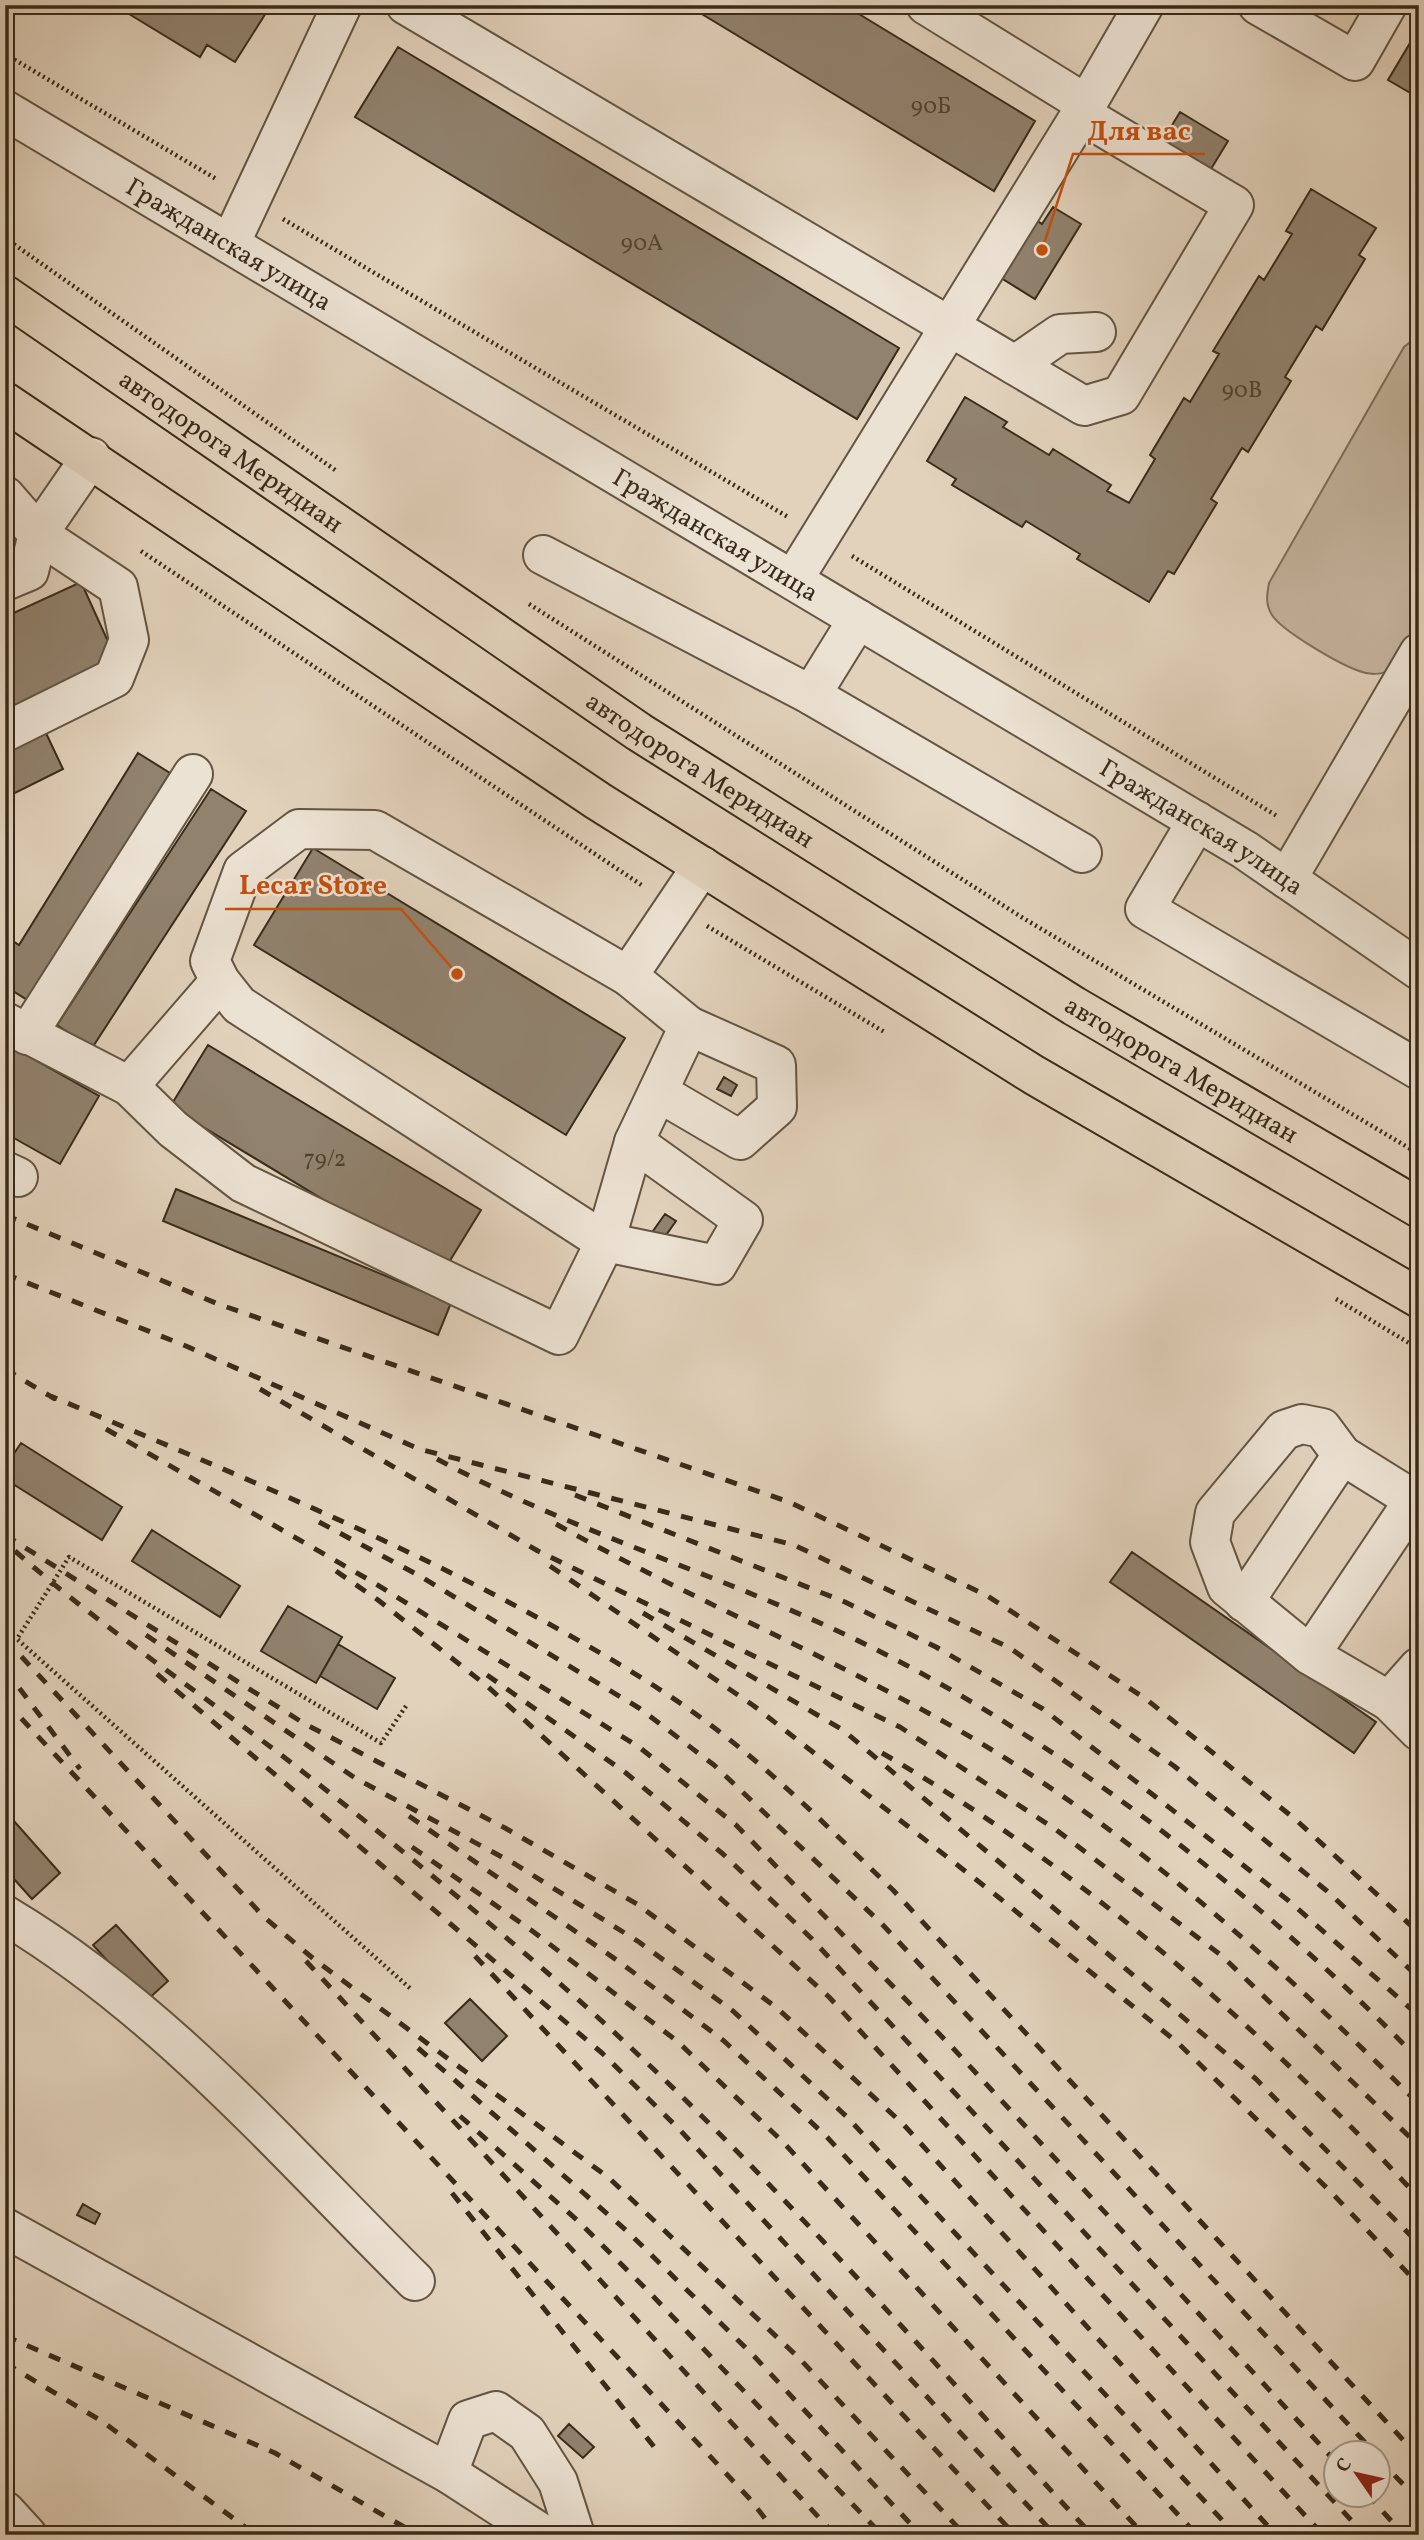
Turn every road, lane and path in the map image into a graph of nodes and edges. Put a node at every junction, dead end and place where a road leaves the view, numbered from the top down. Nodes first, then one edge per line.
1 (342, 5) edge
2 (406, 5) edge
3 (926, 5) edge
4 (1144, 5) edge
5 (1258, 5) edge
6 (1387, 5) edge
7 (5, 54) edge
8 (1084, 109) junction
9 (5, 110) edge
10 (251, 200) junction
11 (5, 238) edge
12 (230, 244) junction
13 (5, 295) edge
14 (949, 325) junction
15 (1096, 332) dead end
16 (1015, 365) junction
17 (5, 401) edge
18 (92, 457) junction
19 (346, 478) dead end
20 (5, 496) edge
21 (38, 534) junction
22 (821, 537) junction
23 (543, 555) dead end
24 (793, 580) junction
25 (5, 581) edge
26 (517, 596) dead end
27 (858, 619) junction
28 (1419, 653) edge
29 (811, 695) junction
30 (5, 732) edge
31 (193, 774) dead end
32 (1197, 821) junction
33 (1082, 853) dead end
34 (702, 866) junction
35 (1295, 866) junction
36 (1419, 970) edge
37 (628, 976) junction
38 (220, 981) junction
39 (689, 1026) junction
40 (16, 1028) edge
41 (1419, 1070) edge
42 (129, 1086) junction
43 (658, 1091) junction
44 (634, 1142) junction
45 (1419, 1154) edge
46 (1419, 1208) edge
47 (605, 1242) junction
48 (1419, 1298) edge
49 (1342, 1455) junction
50 (1416, 1501) edge
51 (1244, 1602) junction
52 (1310, 1655) junction
53 (1419, 1667) edge
54 (1389, 1701) junction
55 (406, 1706) dead end
56 (1419, 1731) edge
57 (5, 1915) edge
58 (412, 1990) dead end
59 (5, 2228) edge
60 (415, 2281) dead end
61 (448, 2473) junction
62 (5, 2511) edge
63 (27, 2535) edge
64 (544, 2535) edge
65 (575, 2535) edge

1 - 10 street
2 - 14 street
3 - 8 street
4 - 8 street
5 - 6 street
7 - 10 path
8 - 14 street
8 - 16 street
9 - 12 street, Гражданская улица
10 - 12 street
10 - 22 path
11 - 19 path
12 - 24 street, Гражданская улица
13 - 46 main road, автодорога Меридиан
14 - 16 street
14 - 22 street
15 - 16 street
17 - 18 main road
18 - 21 street
18 - 34 main road
20 - 21 street
21 - 25 street
21 - 30 street
22 - 24 street
22 - 35 path
23 - 29 street
24 - 27 street, Гражданская улица
26 - 45 path
27 - 29 street
27 - 32 street, Гражданская улица
28 - 35 street
29 - 33 street
31 - 40 street
32 - 35 street, Гражданская улица
32 - 41 street
34 - 37 street
34 - 48 main road
35 - 36 street, Гражданская улица
37 - 38 street
37 - 39 street
38 - 42 street
38 - 47 street
39 - 43 street
39 - 43 street
40 - 42 street
42 - 47 street
43 - 44 street
44 - 47 street
44 - 47 street
49 - 50 street
49 - 51 street
49 - 51 street
50 - 52 street
51 - 52 street
52 - 54 street
53 - 54 street
54 - 56 street
55 - 58 path
57 - 60 street
59 - 61 street
61 - 64 street
61 - 65 street
62 - 63 street

